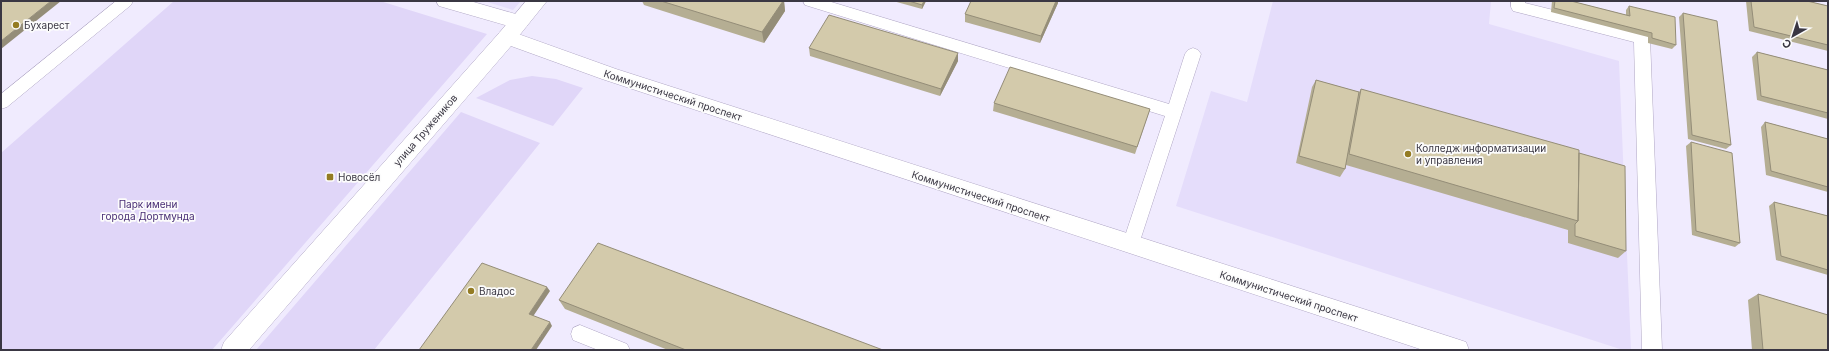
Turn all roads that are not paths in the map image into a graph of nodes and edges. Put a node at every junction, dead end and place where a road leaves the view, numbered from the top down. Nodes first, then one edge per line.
1 (126, 1) edge
2 (446, 1) edge
3 (537, 1) edge
4 (810, 1) edge
5 (1518, 1) edge
6 (513, 29) junction
7 (1193, 54) dead end
8 (1, 102) edge
9 (1174, 112) junction
10 (1131, 245) junction
11 (580, 334) dead end
12 (233, 350) edge
13 (620, 350) edge
14 (1457, 350) edge
15 (1652, 350) edge

1 - 8 lane
2 - 6 main road, Коммунистический проспект
3 - 6 main road, улица Тружеников
4 - 9 lane
5 - 15 lane
6 - 10 main road, Коммунистический проспект
6 - 12 main road, улица Тружеников
7 - 9 lane
9 - 10 lane
10 - 14 main road, Коммунистический проспект
11 - 13 lane

